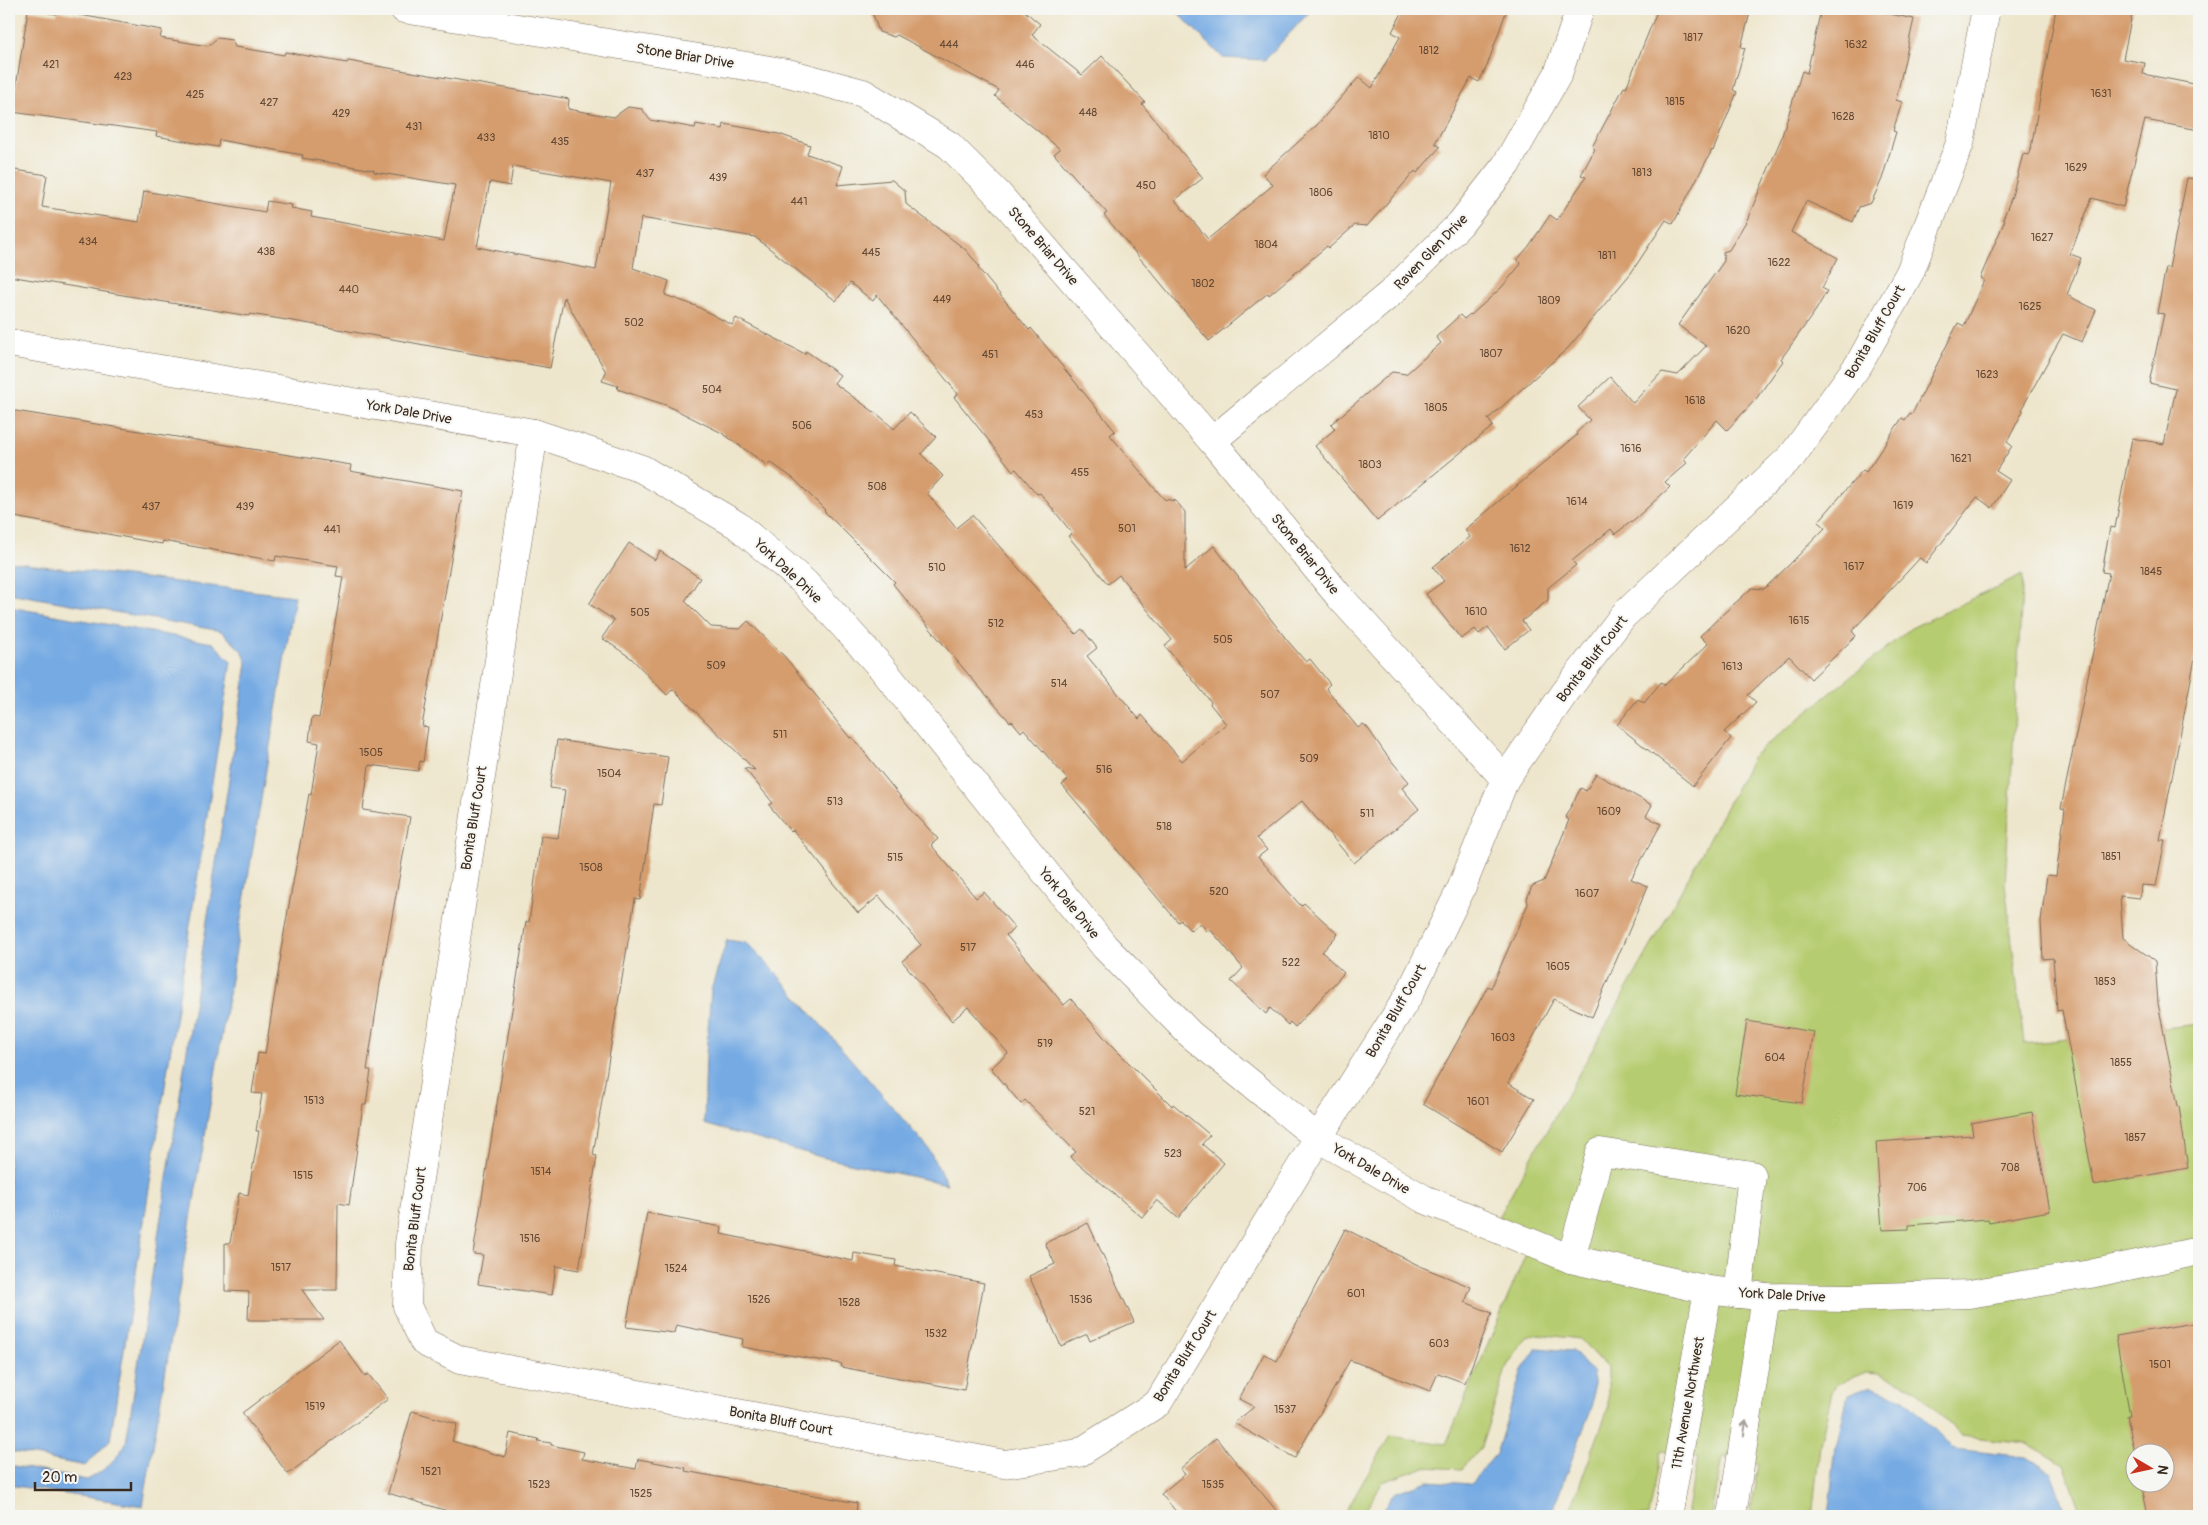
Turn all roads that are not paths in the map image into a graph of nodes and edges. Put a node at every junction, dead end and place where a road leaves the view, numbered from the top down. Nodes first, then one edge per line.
1 (404, 9) edge
2 (1580, 9) edge
3 (1986, 9) edge
4 (9, 343) edge
5 (534, 433) junction
6 (1212, 441) junction
7 (1505, 779) junction
8 (1318, 1138) junction
9 (2199, 1251) edge
10 (1571, 1259) junction
11 (1708, 1290) junction
12 (1738, 1294) junction
13 (1766, 1297) junction
14 (1668, 1516) edge
15 (1732, 1516) edge

1 - 6 street, Stone Briar Drive
2 - 6 street, Raven Glen Drive
3 - 7 street, Bonita Bluff Court
4 - 5 street, York Dale Drive
5 - 8 street, York Dale Drive
5 - 8 street, Bonita Bluff Court
6 - 7 street, Stone Briar Drive
7 - 8 street, Bonita Bluff Court
8 - 10 street, York Dale Drive
9 - 13 street, York Dale Drive
10 - 11 street, York Dale Drive
10 - 12 street
11 - 12 street, York Dale Drive
11 - 14 street, 11th Avenue Northwest
12 - 13 street, York Dale Drive
15 -> 13 street

